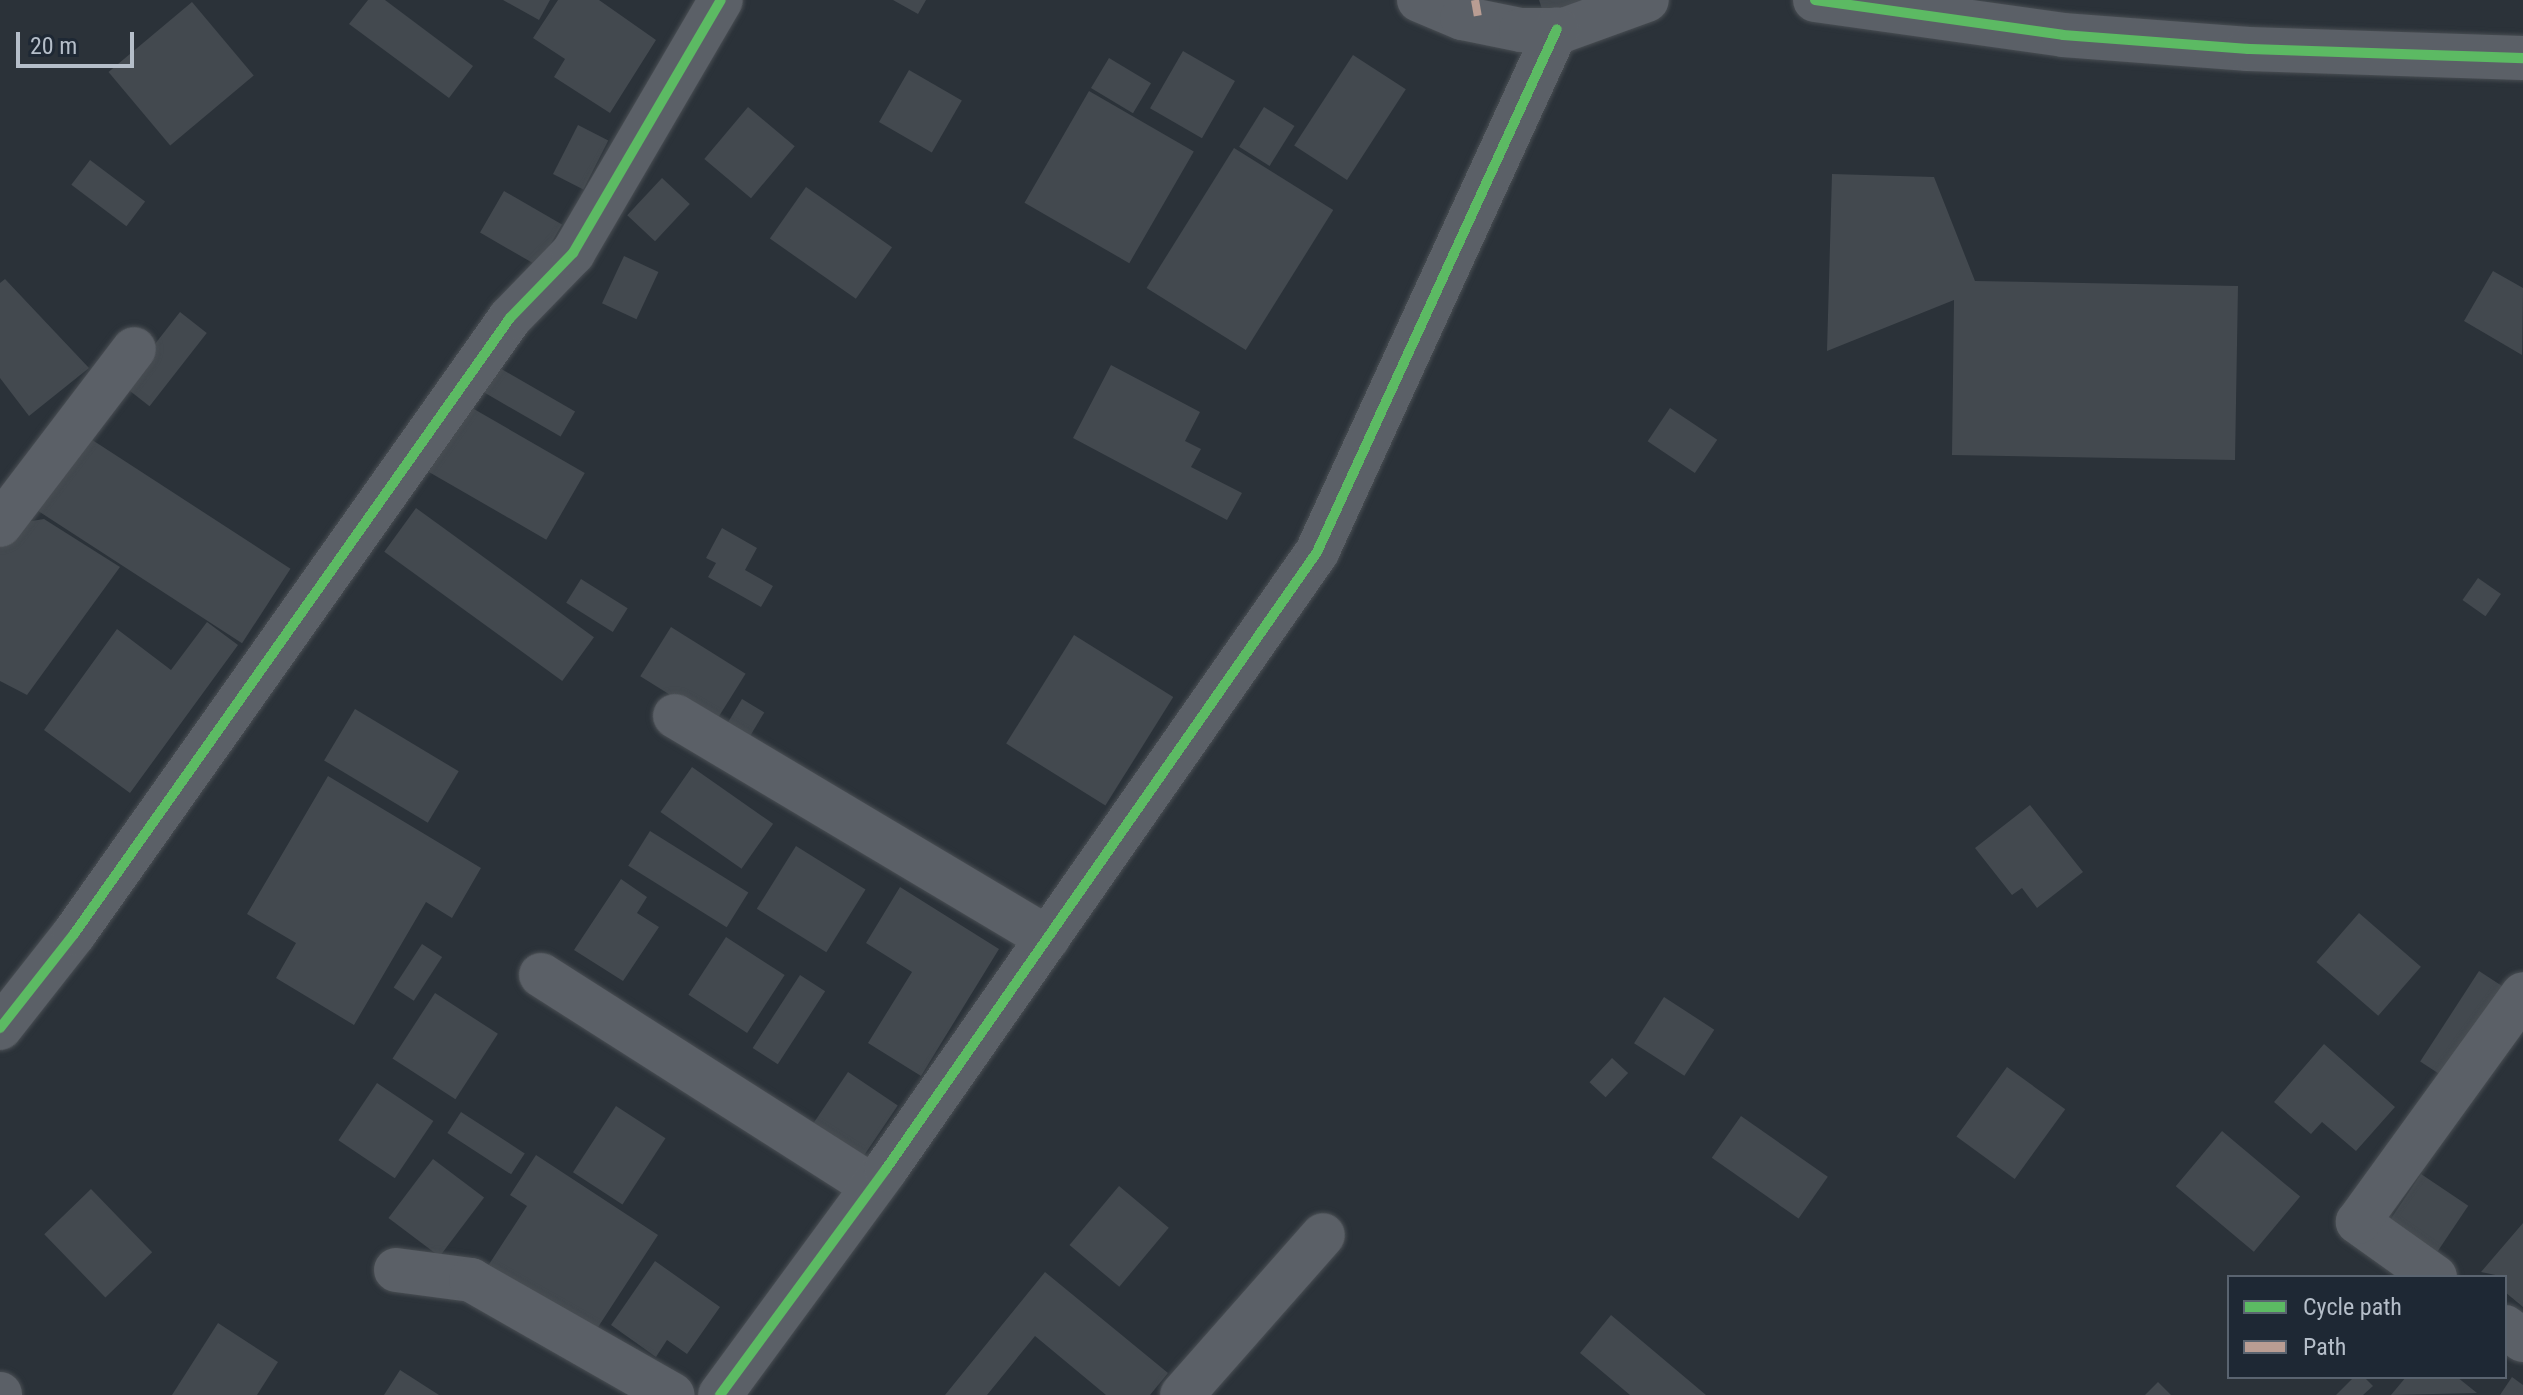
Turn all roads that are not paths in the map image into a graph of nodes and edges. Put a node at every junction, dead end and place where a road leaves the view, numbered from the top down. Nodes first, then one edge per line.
1 (721, 0) edge
2 (1419, 0) edge
3 (1647, 0) edge
4 (1815, 0) edge
5 (1557, 29) junction
6 (2523, 58) edge
7 (134, 349) dead end
8 (0, 525) edge
9 (675, 716) dead end
10 (1048, 938) junction
11 (541, 975) dead end
12 (2523, 994) edge
13 (0, 1028) edge
14 (872, 1186) junction
15 (1323, 1235) dead end
16 (396, 1270) dead end
17 (2432, 1275) edge
18 (673, 1395) edge
19 (720, 1395) edge
20 (1182, 1395) edge

1 - 13 street
2 - 5 street
3 - 5 street
4 - 6 street
5 - 10 street
7 - 8 street
9 - 10 street
10 - 14 street
11 - 14 street
12 - 17 street
14 - 19 street
15 - 20 street
16 - 18 street

